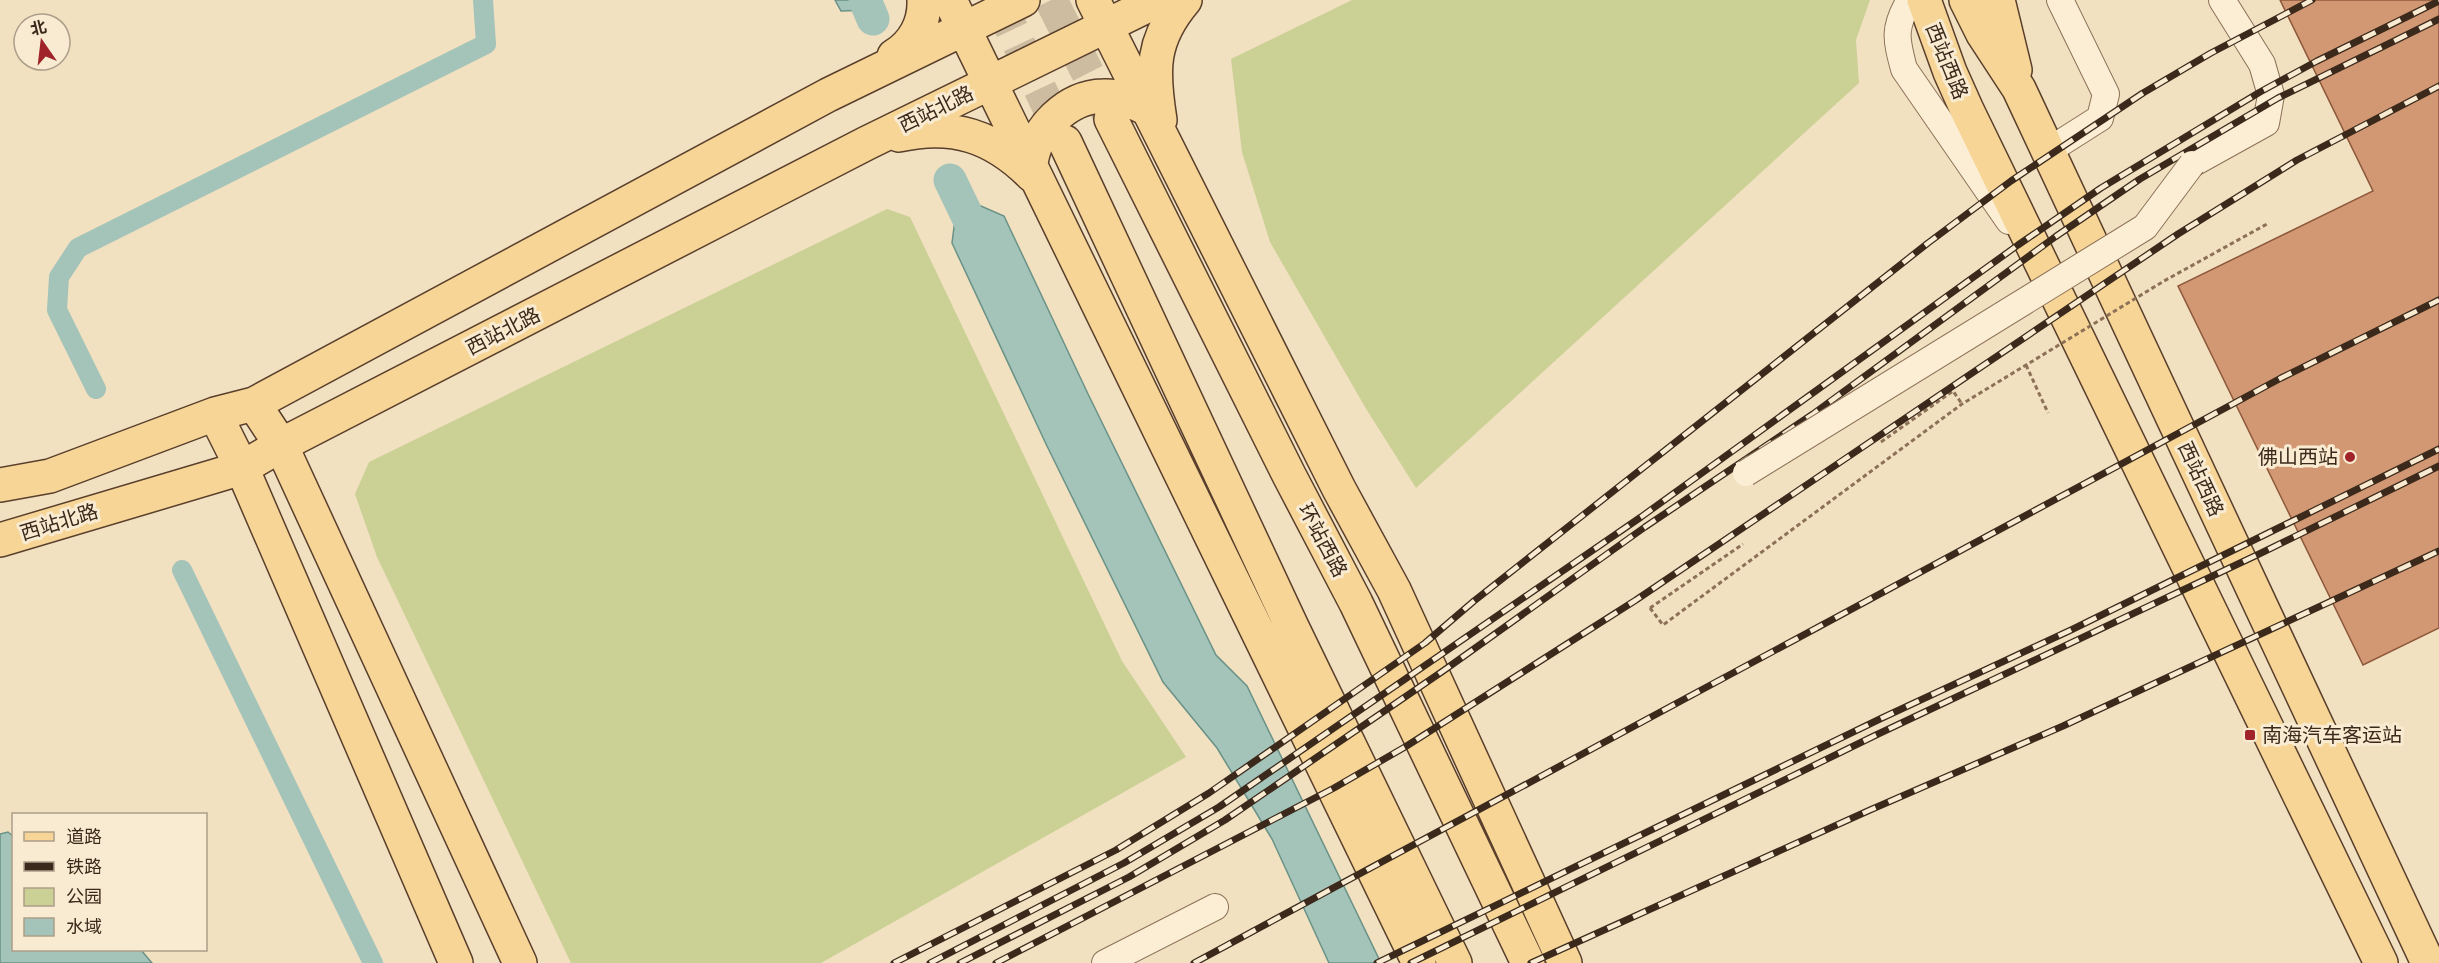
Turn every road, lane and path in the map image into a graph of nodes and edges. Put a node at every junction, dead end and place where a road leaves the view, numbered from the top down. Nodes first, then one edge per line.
1 (924, 0) edge
2 (1023, 0) edge
3 (1159, 0) edge
4 (1185, 0) edge
5 (2060, 0) edge
6 (2222, 0) edge
7 (1977, 1) edge
8 (1921, 5) edge
9 (1099, 13) edge
10 (957, 14) edge
11 (859, 79) junction
12 (991, 82) junction
13 (1147, 109) junction
14 (1111, 119) tunnel mouth
15 (1065, 141) tunnel mouth
16 (1164, 142) junction
17 (867, 143) junction
18 (2048, 151) junction
19 (1036, 174) junction
20 (2267, 224) dead end
21 (2026, 365) junction
22 (254, 404) junction
23 (1962, 404) junction
24 (2048, 413) dead end
25 (215, 414) junction
26 (1881, 442) dead end
27 (281, 445) junction
28 (242, 468) junction
29 (1746, 473) dead end
30 (0, 485) edge
31 (0, 540) edge
32 (1743, 544) dead end
33 (1215, 907) dead end
34 (456, 963) edge
35 (520, 963) edge
36 (1105, 963) edge
37 (1419, 963) edge
38 (1455, 963) edge
39 (1528, 963) edge
40 (1565, 963) edge
41 (2381, 963) edge
42 (2428, 963) edge

1 - 11 main road
2 - 10 main road
3 - 9 main road, 西站北路
4 - 16 main road
5 - 18 street
6 - 29 street, bridge
7 - 8 street
7 - 18 main road, 西站西路
8 - 41 main road, 西站西路
9 - 12 main road, 西站北路
9 - 13 main road
10 - 11 main road
10 - 12 main road
11 - 22 main road
12 - 17 main road, 西站北路
12 - 19 main road
13 - 16 main road
13 - 19 main road
14 - 39 main road, 环站西路
15 - 38 main road
16 - 40 main road
17 - 19 main road
17 - 27 main road, 西站北路
18 - 42 main road, 西站西路
19 - 37 main road
20 - 21 path, bridge
21 - 23 path, bridge
21 - 24 path
22 - 25 main road
22 - 27 main road
23 - 26 path
23 - 32 path, bridge
25 - 28 main road
25 - 30 main road
27 - 28 main road, 西站北路
27 - 35 main road
28 - 31 main road, 西站北路
28 - 34 main road
33 - 36 street

